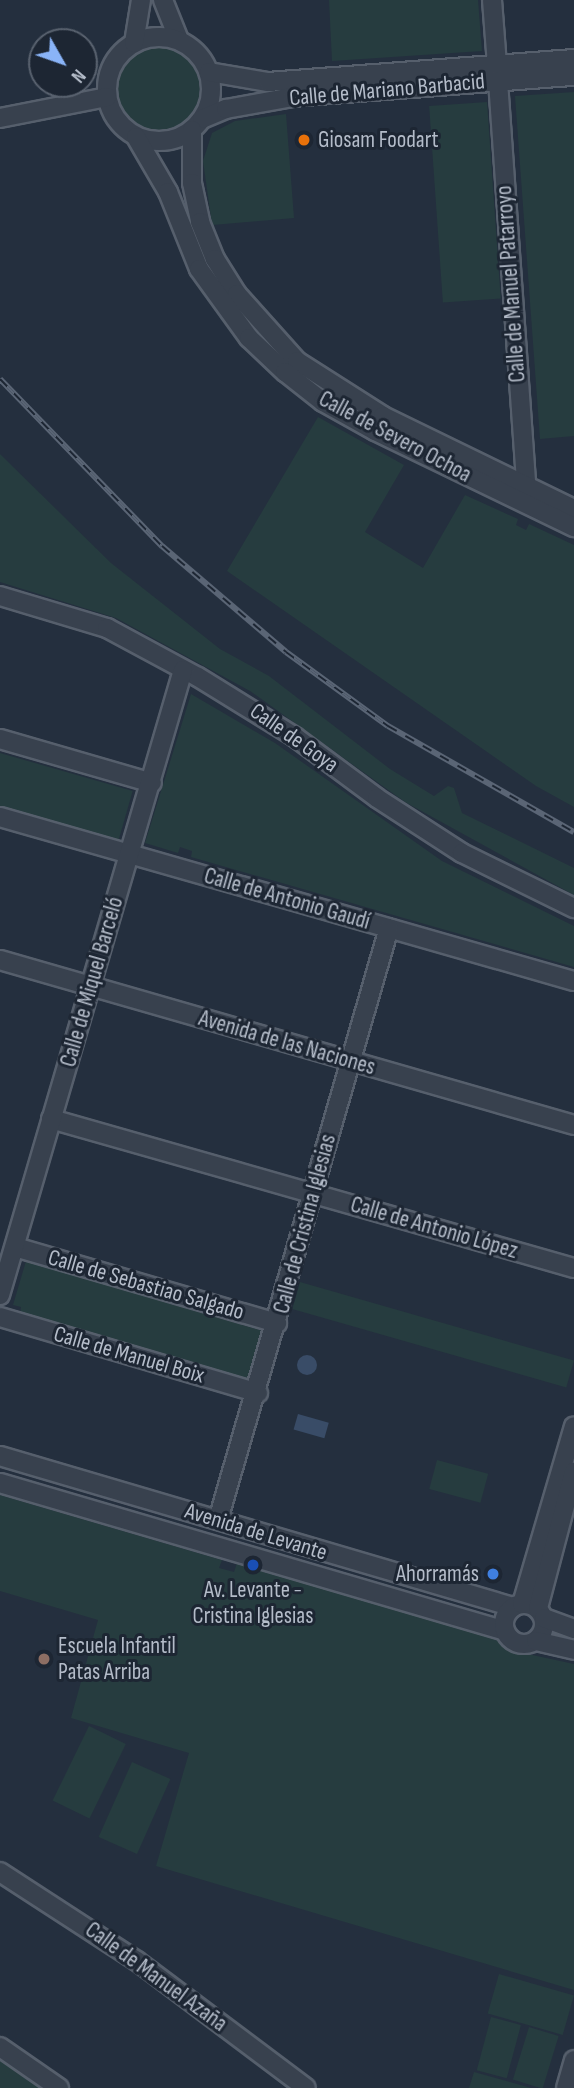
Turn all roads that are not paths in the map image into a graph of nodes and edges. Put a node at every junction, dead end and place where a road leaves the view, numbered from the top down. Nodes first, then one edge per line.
1 (141, 0) edge
2 (163, 0) edge
3 (492, 0) edge
4 (179, 40) junction
5 (134, 43) junction
6 (574, 59) edge
7 (209, 72) junction
8 (497, 73) junction
9 (574, 76) edge
10 (107, 97) junction
11 (0, 118) edge
12 (197, 125) junction
13 (136, 136) junction
14 (526, 486) junction
15 (574, 509) edge
16 (574, 527) edge
17 (0, 596) edge
18 (183, 670) junction
19 (0, 739) edge
20 (152, 783) junction
21 (0, 817) edge
22 (130, 854) junction
23 (574, 908) edge
24 (389, 928) junction
25 (0, 960) edge
26 (574, 981) edge
27 (90, 986) junction
28 (351, 1061) junction
29 (51, 1119) junction
30 (574, 1125) edge
31 (313, 1194) junction
32 (15, 1247) junction
33 (574, 1268) edge
34 (3, 1273) edge
35 (0, 1295) edge
36 (0, 1317) edge
37 (277, 1323) junction
38 (258, 1393) junction
39 (574, 1426) edge
40 (0, 1456) edge
41 (574, 1472) edge
42 (0, 1483) edge
43 (218, 1520) junction
44 (529, 1609) junction
45 (574, 1629) edge
46 (505, 1631) junction
47 (536, 1641) junction
48 (574, 1650) edge
49 (0, 1872) edge
50 (0, 2047) edge
51 (574, 2060) edge
52 (59, 2088) edge
53 (306, 2088) edge
54 (566, 2088) edge

1 - 5 street
2 - 4 street
3 - 8 street, Calle de Manuel Patarroyo
4 - 5 street
4 - 7 street
5 - 10 street
6 - 8 street, Calle de Mariano Barbacid
7 - 8 street, Calle de Mariano Barbacid
7 - 12 street
8 - 9 street, Calle de Mariano Barbacid
8 - 12 street, Calle de Mariano Barbacid
8 - 14 street, Calle de Manuel Patarroyo
10 - 11 street
10 - 13 street
12 - 13 street
12 - 14 street, Calle de Severo Ochoa
13 - 16 street, Calle de Severo Ochoa
14 - 15 street, Calle de Severo Ochoa
17 - 18 street, Calle de Goya
18 - 20 street, Calle de Miquel Barceló
18 - 23 street, Calle de Goya
19 - 20 street
20 - 22 street, Calle de Miquel Barceló
21 - 22 street, Calle de Antonio Gaudí
22 - 24 street, Calle de Antonio Gaudí
22 - 27 street, Calle de Miquel Barceló
24 - 26 street, Calle de Antonio Gaudí
24 - 28 street, Calle de Cristina Iglesias
25 - 27 street, Avenida de las Naciones
27 - 28 street, Avenida de las Naciones
27 - 29 street, Calle de Miquel Barceló
28 - 30 street, Avenida de las Naciones
28 - 31 street, Calle de Cristina Iglesias
29 - 31 street, Calle de Antonio López
29 - 32 street, Calle de Miquel Barceló
31 - 33 street, Calle de Antonio López
31 - 37 street, Calle de Cristina Iglesias
32 - 34 street, Calle de Miquel Barceló
32 - 37 street, Calle de Sebastiao Salgado
34 - 35 street, Calle de Miquel Barceló
36 - 38 street, Calle de Manuel Boix
37 - 38 street, Calle de Cristina Iglesias
38 - 43 street, Calle de Cristina Iglesias
39 - 44 street
40 - 43 street, Avenida de Levante
41 - 44 street
42 - 46 street, Avenida de Levante
43 - 44 street, Avenida de Levante
44 - 45 street, Avenida de Levante
44 - 46 street
44 - 47 street
46 - 47 street, Avenida de Levante
47 - 48 street
49 - 53 street, Calle de Manuel Azaña
50 - 52 street
51 - 54 street

